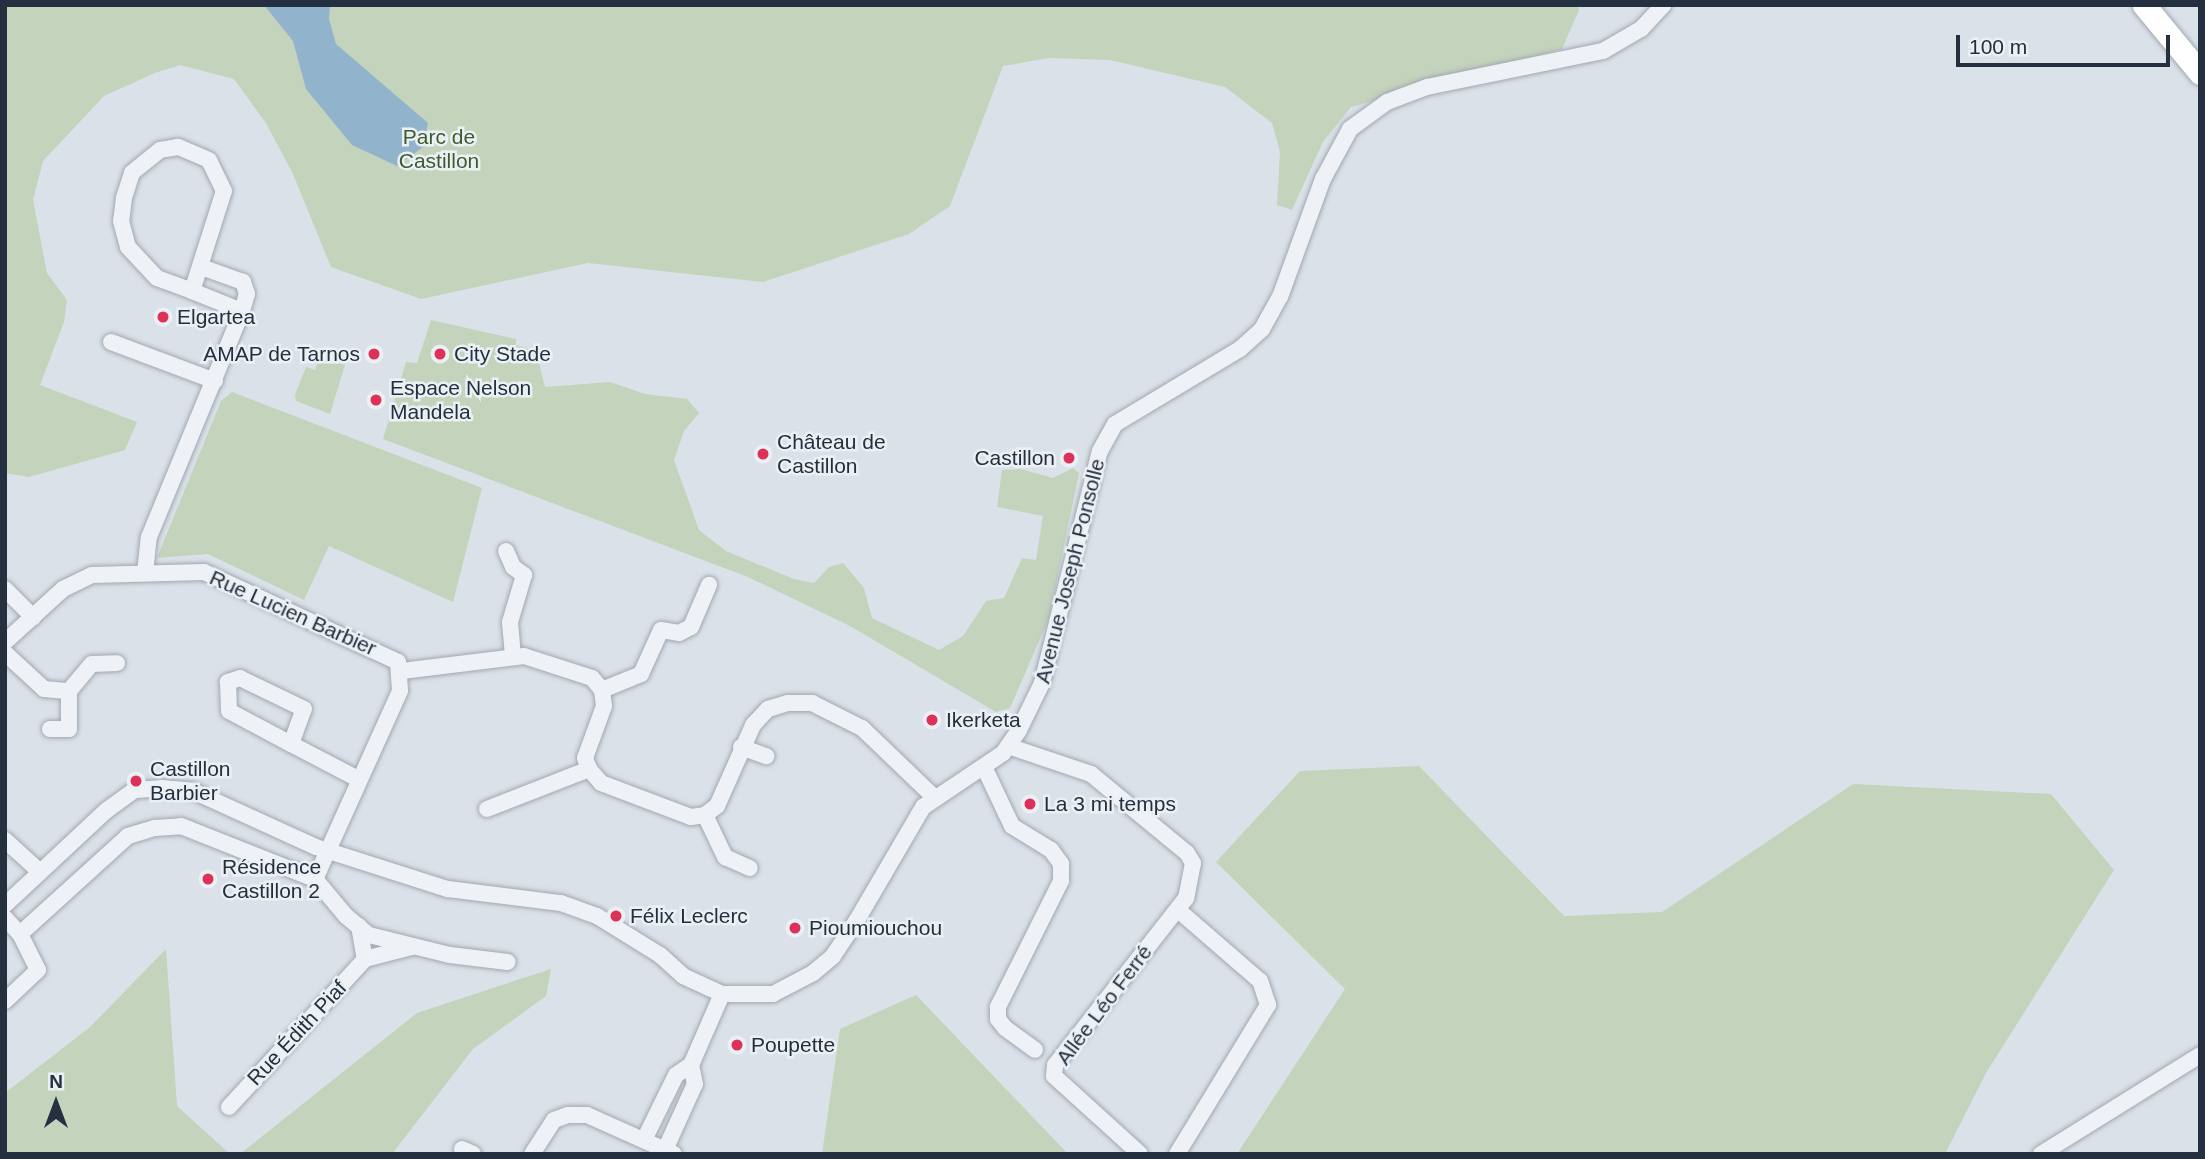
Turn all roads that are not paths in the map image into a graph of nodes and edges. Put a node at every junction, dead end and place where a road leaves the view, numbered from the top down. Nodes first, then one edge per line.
1 (1663, 5) edge
2 (2144, 5) edge
3 (2200, 73) edge
4 (201, 267) junction
5 (192, 292) junction
6 (242, 311) junction
7 (111, 342) dead end
8 (215, 381) junction
9 (506, 551) dead end
10 (145, 573) junction
11 (709, 585) dead end
12 (5, 589) edge
13 (33, 617) junction
14 (5, 642) edge
15 (5, 653) edge
16 (513, 657) junction
17 (117, 663) dead end
18 (402, 671) junction
19 (602, 690) junction
20 (69, 691) junction
21 (50, 729) dead end
22 (291, 744) junction
23 (1008, 746) junction
24 (741, 747) junction
25 (766, 756) dead end
26 (984, 766) junction
27 (589, 769) junction
28 (358, 779) junction
29 (934, 797) junction
30 (487, 809) dead end
31 (705, 815) junction
32 (5, 840) edge
33 (326, 850) junction
34 (750, 868) dead end
35 (40, 872) junction
36 (315, 879) junction
37 (5, 905) edge
38 (1178, 910) junction
39 (5, 918) edge
40 (359, 926) junction
41 (20, 934) junction
42 (414, 946) junction
43 (365, 959) junction
44 (508, 962) dead end
45 (722, 995) junction
46 (5, 1001) edge
47 (1035, 1050) dead end
48 (2200, 1055) edge
49 (691, 1065) junction
50 (666, 1100) junction
51 (229, 1107) dead end
52 (683, 1108) junction
53 (644, 1140) junction
54 (669, 1152) edge
55 (531, 1154) edge
56 (1140, 1154) edge
57 (1177, 1154) edge
58 (2041, 1154) edge

1 - 23 street, Avenue Joseph Ponsolle
2 - 3 street
4 - 5 street
4 - 5 street
4 - 6 street
5 - 6 street
6 - 8 street
7 - 8 street
8 - 10 street
9 - 16 street
10 - 13 street, Rue Lucien Barbier
10 - 18 street, Rue Lucien Barbier
11 - 19 street
12 - 13 street
13 - 14 street, Rue Lucien Barbier
15 - 20 street
16 - 18 street
16 - 19 street
17 - 20 street
18 - 28 street
19 - 27 street
20 - 21 street
22 - 22 street
22 - 28 street
23 - 26 street, Avenue Joseph Ponsolle
23 - 38 street, Allée Léo Ferré
24 - 25 street
24 - 29 street
24 - 31 street
26 - 29 street, Avenue Joseph Ponsolle
26 - 47 street
27 - 30 street
27 - 31 street
28 - 33 street
29 - 45 street, Avenue Joseph Ponsolle
31 - 34 street
32 - 35 street
33 - 35 street, Avenue Joseph Ponsolle
33 - 36 street
33 - 45 street, Avenue Joseph Ponsolle
35 - 37 street, Avenue Joseph Ponsolle
36 - 40 street
36 - 41 street
38 - 56 street, Allée Léo Ferré
38 - 57 street
39 - 41 street
40 - 42 street
40 - 43 street
41 - 46 street
42 - 43 street
42 - 44 street
43 - 51 street, Rue Édith Piaf
45 - 49 street
48 - 58 street
49 - 50 street
49 - 52 street
50 - 52 street
50 - 53 street
52 - 54 street
53 - 54 street
53 - 55 street

